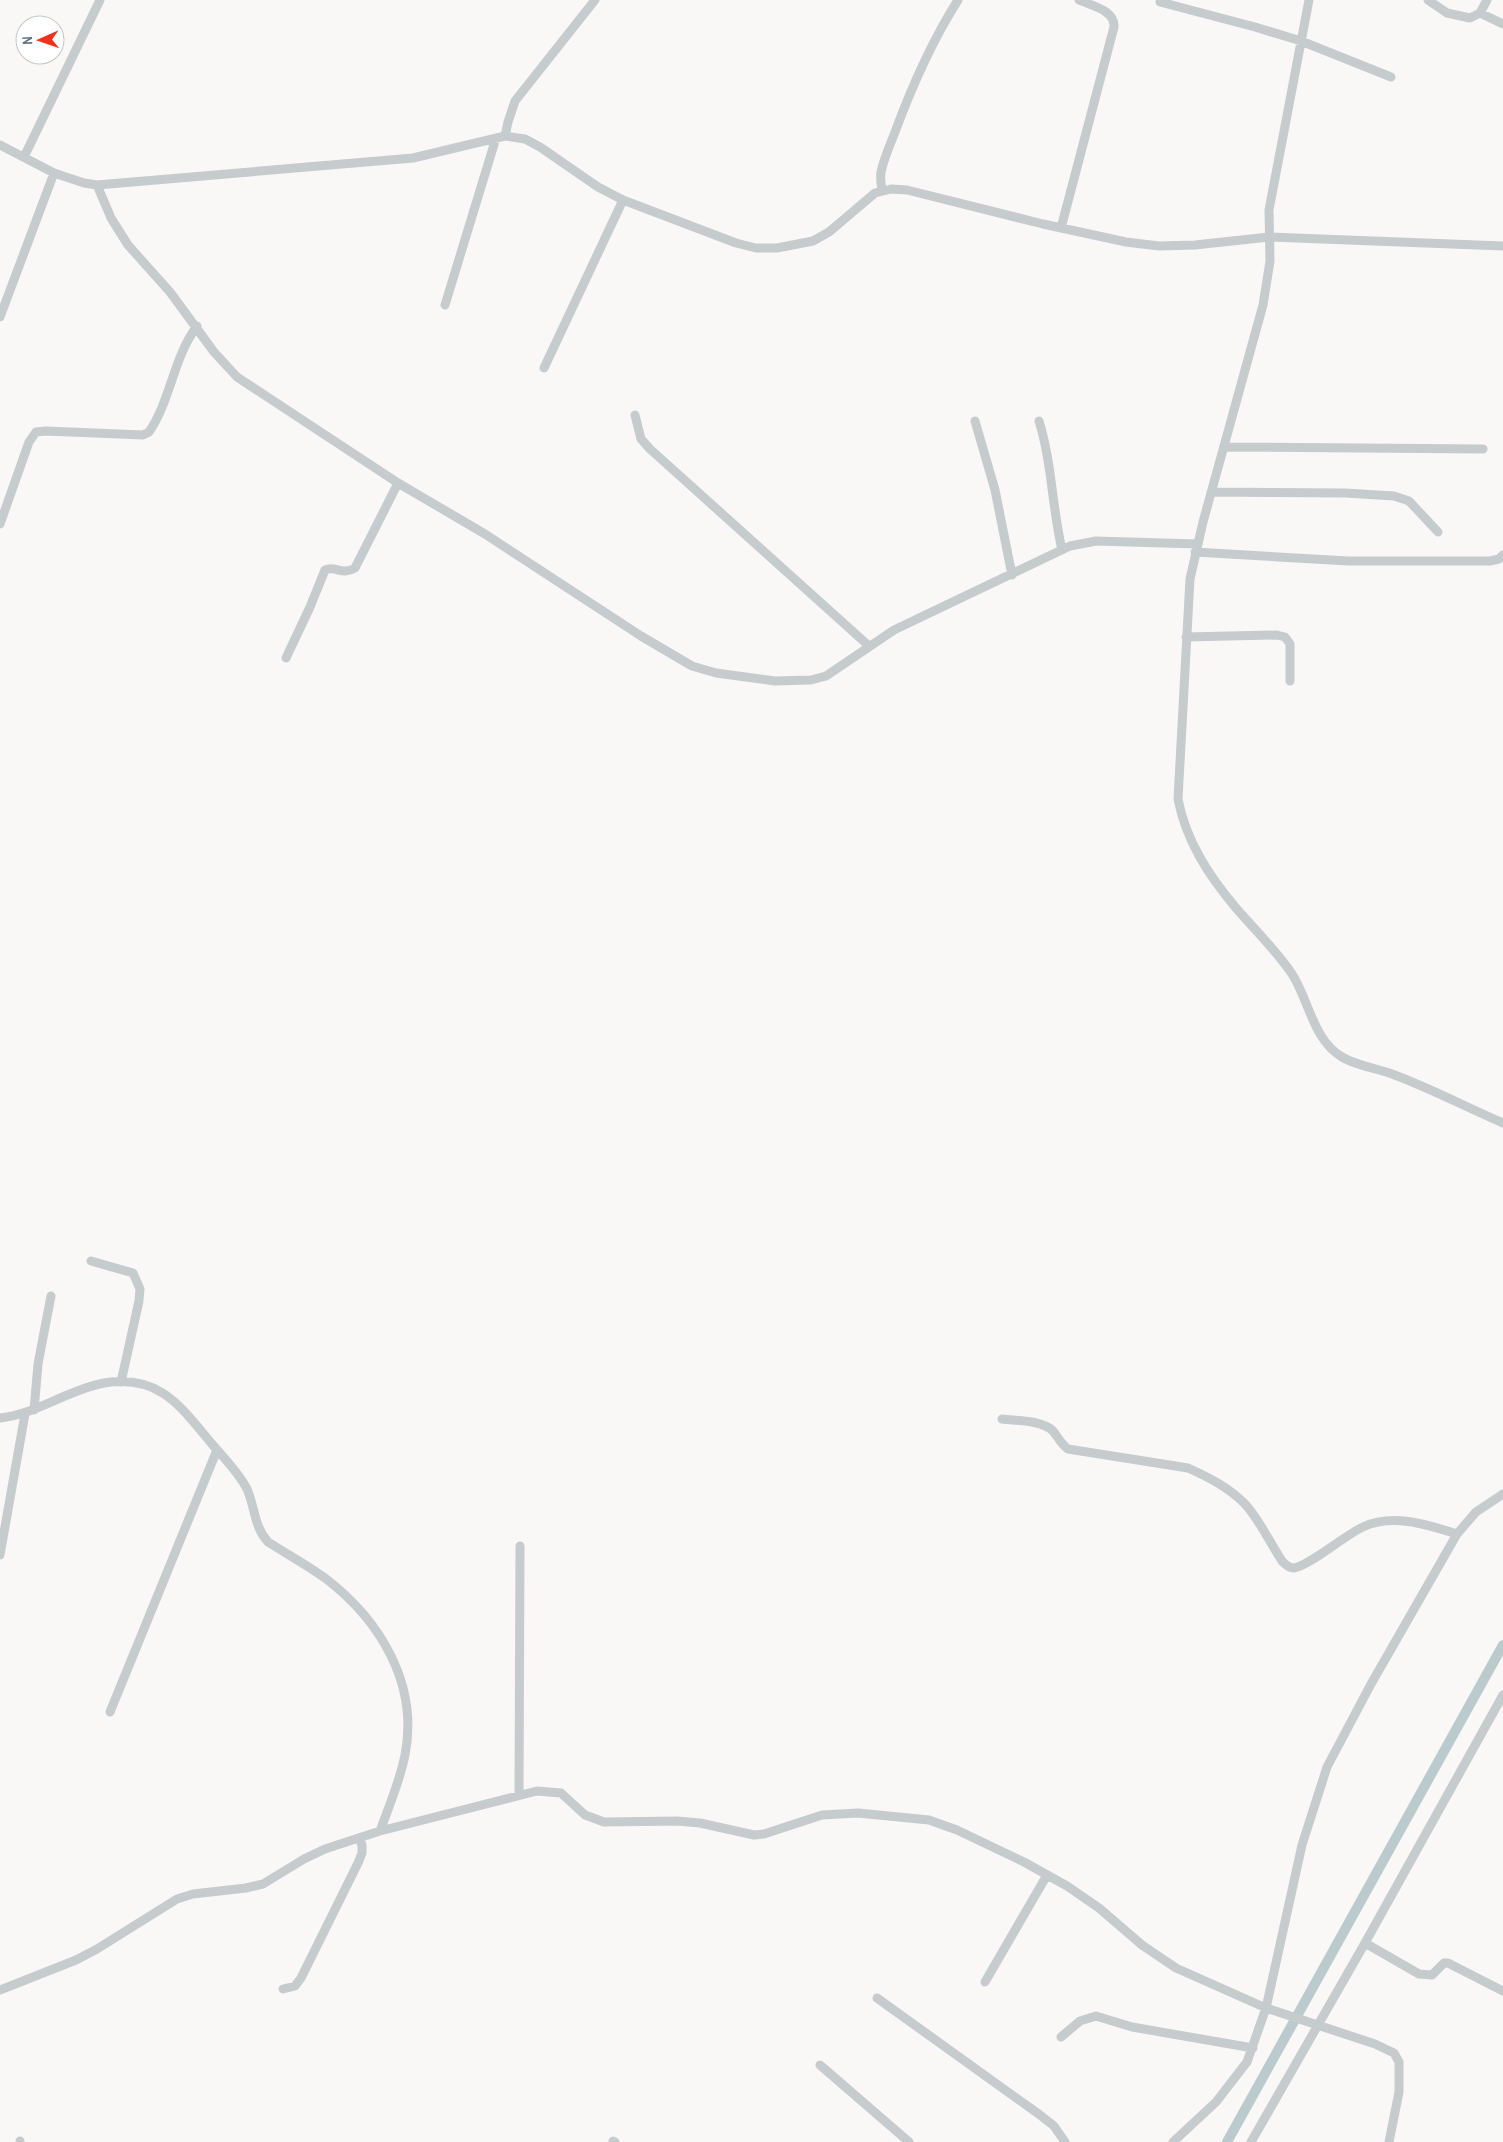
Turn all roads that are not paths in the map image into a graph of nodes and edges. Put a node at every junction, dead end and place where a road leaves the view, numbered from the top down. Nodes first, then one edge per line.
1 (100, 0) edge
2 (595, 0) edge
3 (958, 0) edge
4 (1079, 0) edge
5 (1308, 0) edge
6 (1428, 0) edge
7 (1487, 0) edge
8 (1160, 2) dead end
9 (1480, 13) junction
10 (1503, 24) edge
11 (1301, 41) junction
12 (1391, 76) dead end
13 (501, 137) junction
14 (0, 145) edge
15 (24, 157) junction
16 (54, 173) junction
17 (97, 185) junction
18 (882, 191) junction
19 (623, 200) junction
20 (1062, 228) junction
21 (1269, 237) junction
22 (1503, 246) edge
23 (445, 305) dead end
24 (0, 317) edge
25 (196, 326) junction
26 (544, 368) dead end
27 (635, 414) dead end
28 (975, 421) dead end
29 (1039, 421) dead end
30 (1224, 447) junction
31 (1483, 449) dead end
32 (398, 483) junction
33 (1211, 492) junction
34 (0, 524) edge
35 (1438, 532) dead end
36 (1196, 548) junction
37 (1062, 550) junction
38 (1503, 555) edge
39 (1012, 575) junction
40 (1186, 637) junction
41 (869, 646) junction
42 (286, 658) dead end
43 (1290, 681) dead end
44 (1503, 1123) edge
45 (91, 1261) dead end
46 (51, 1296) dead end
47 (121, 1382) junction
48 (34, 1410) junction
49 (24, 1414) junction
50 (0, 1418) edge
51 (1002, 1419) dead end
52 (217, 1450) junction
53 (1503, 1494) edge
54 (1457, 1534) junction
55 (520, 1546) dead end
56 (0, 1555) edge
57 (1503, 1695) edge
58 (1500, 1708) edge
59 (110, 1712) dead end
60 (519, 1795) junction
61 (380, 1831) junction
62 (358, 1838) junction
63 (1047, 1875) junction
64 (1365, 1943) junction
65 (985, 1982) dead end
66 (283, 1989) dead end
67 (0, 1990) edge
68 (1503, 1991) edge
69 (877, 1998) dead end
70 (1266, 2008) junction
71 (1318, 2025) junction
72 (1061, 2037) dead end
73 (1253, 2048) junction
74 (820, 2065) dead end
75 (1391, 2141) edge
76 (909, 2142) edge
77 (1064, 2142) edge
78 (1174, 2142) edge
79 (1250, 2142) edge

1 - 15 street
2 - 13 street
3 - 18 street
4 - 20 street
5 - 11 street
6 - 9 street
7 - 9 street
8 - 11 street
9 - 10 street
11 - 12 street
11 - 21 street
13 - 17 street
13 - 19 street
13 - 23 street
14 - 15 street
15 - 16 street
16 - 17 street
16 - 24 street
17 - 25 street
18 - 19 street
18 - 20 street
19 - 26 street
20 - 21 street
21 - 22 street
21 - 30 street
25 - 32 street
25 - 34 street
27 - 41 street
28 - 39 street
29 - 37 street
30 - 31 street
30 - 33 street
32 - 41 street
32 - 42 street
33 - 35 street
33 - 36 street
36 - 37 street
36 - 38 street
36 - 40 street
37 - 39 street
39 - 41 street
40 - 43 street
40 - 44 street
45 - 47 street
46 - 48 street
47 - 48 street
47 - 52 street
48 - 49 street
49 - 50 street
49 - 56 street
51 - 54 street
52 - 59 street
52 - 61 street
53 - 54 street
54 - 70 street
55 - 60 street
57 - 58 street
58 - 64 street
60 - 61 street
60 - 63 street
61 - 62 street
62 - 66 street
62 - 67 street
63 - 65 street
63 - 70 street
64 - 68 street
64 - 71 street
69 - 77 street
70 - 71 street
70 - 73 street
71 - 75 street
71 - 79 street
72 - 73 street
73 - 78 street
74 - 76 street

